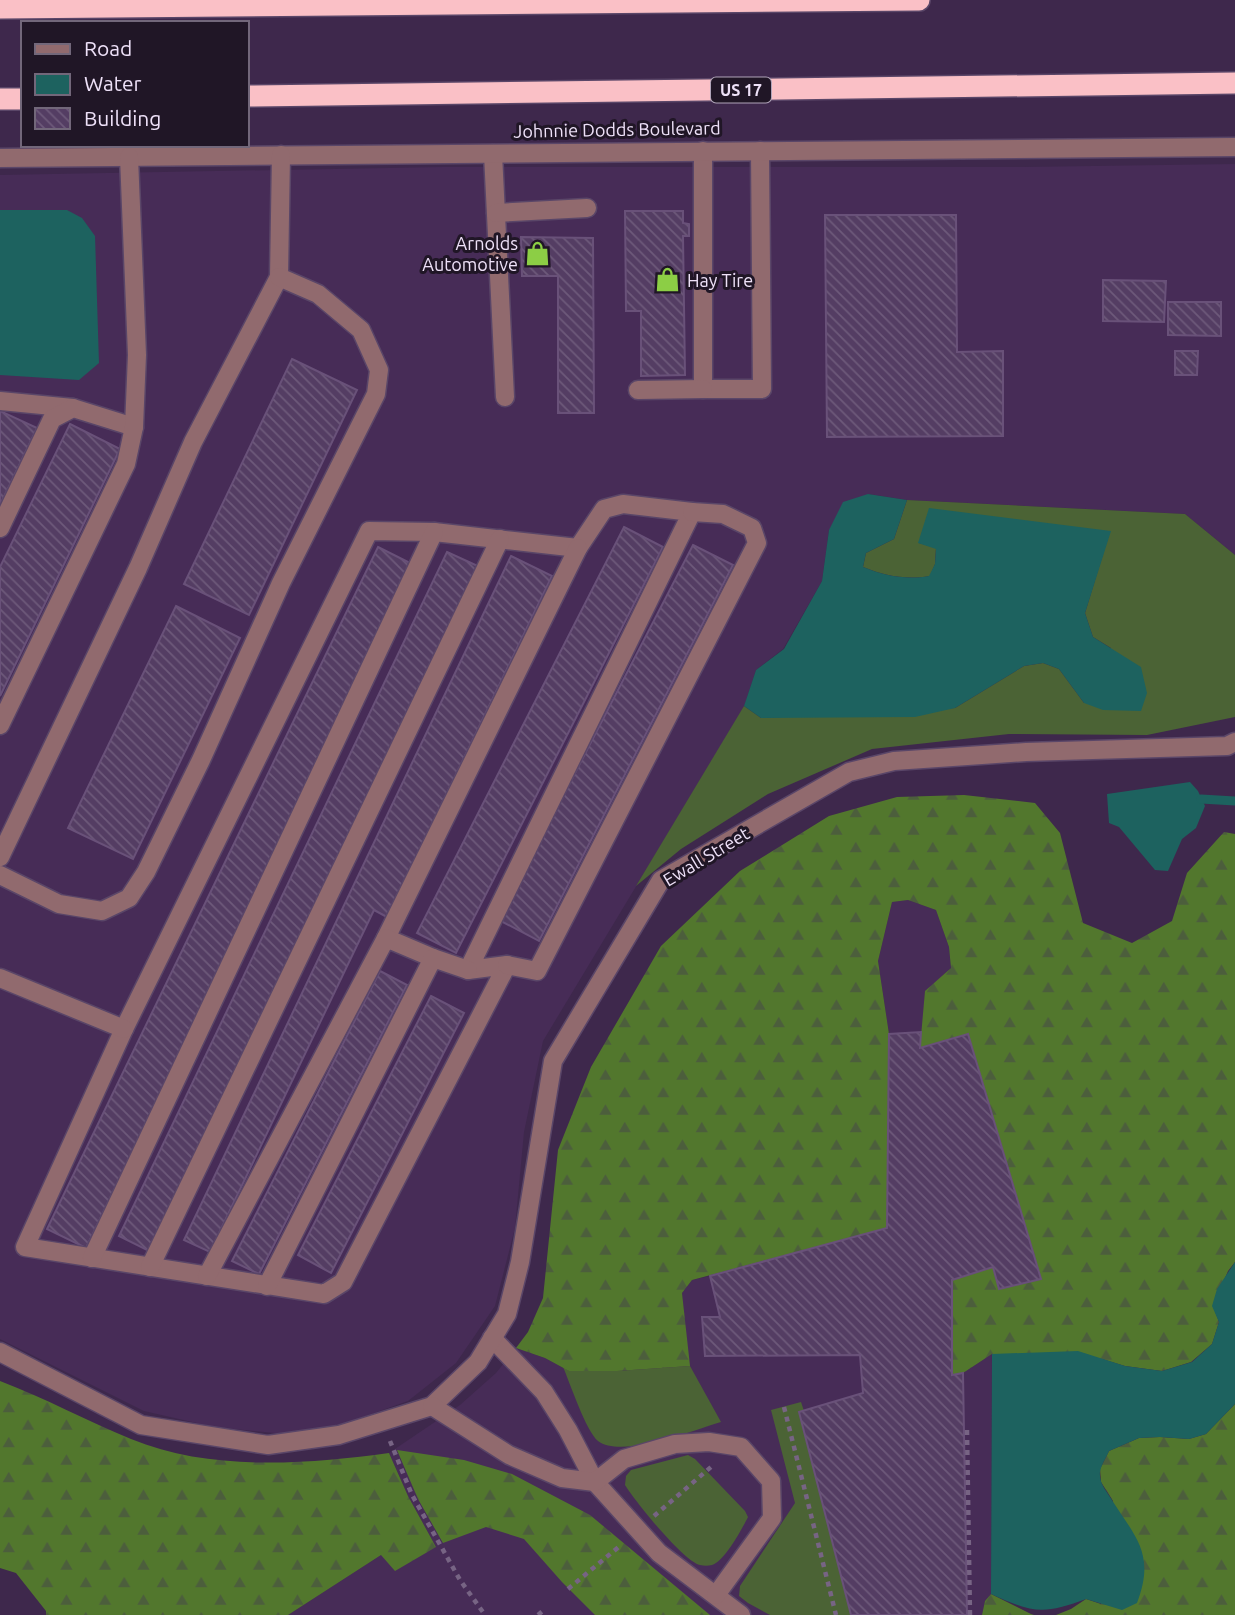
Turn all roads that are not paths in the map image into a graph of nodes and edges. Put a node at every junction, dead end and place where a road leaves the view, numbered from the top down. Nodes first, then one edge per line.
1 (919, 0) edge
2 (0, 8) edge
3 (1235, 83) edge
4 (248, 96) edge
5 (0, 99) edge
6 (21, 99) edge
7 (1235, 146) edge
8 (703, 151) junction
9 (760, 151) junction
10 (493, 154) junction
11 (281, 155) junction
12 (129, 157) junction
13 (0, 158) edge
14 (587, 208) dead end
15 (496, 213) junction
16 (279, 277) junction
17 (703, 389) junction
18 (638, 390) dead end
19 (505, 397) dead end
20 (0, 401) edge
21 (73, 408) junction
22 (134, 427) junction
23 (692, 512) junction
24 (0, 528) edge
25 (434, 532) junction
26 (500, 539) junction
27 (578, 548) junction
28 (0, 725) edge
29 (1235, 742) edge
30 (0, 857) edge
31 (0, 875) edge
32 (386, 938) junction
33 (433, 958) junction
34 (506, 965) junction
35 (468, 970) junction
36 (0, 978) edge
37 (124, 1029) junction
38 (92, 1258) junction
39 (150, 1267) junction
40 (207, 1276) junction
41 (267, 1286) junction
42 (492, 1338) junction
43 (0, 1352) edge
44 (432, 1406) junction
45 (595, 1482) junction
46 (716, 1595) junction
47 (741, 1615) edge

1 - 2 highway
3 - 4 highway, US 17
5 - 6 highway
7 - 9 street, Johnnie Dodds Boulevard
8 - 9 street, Johnnie Dodds Boulevard
8 - 10 street, Johnnie Dodds Boulevard
8 - 17 street
9 - 17 street
10 - 11 street, Johnnie Dodds Boulevard
10 - 15 street
11 - 12 street, Johnnie Dodds Boulevard
11 - 16 street
12 - 13 street, Johnnie Dodds Boulevard
12 - 22 street
14 - 15 street
15 - 19 street
16 - 30 street
16 - 31 street
17 - 18 street
20 - 21 street
21 - 22 street
21 - 24 street
22 - 28 street
23 - 27 street
23 - 34 street
23 - 35 street
25 - 26 street
25 - 37 street
25 - 38 street
26 - 27 street
26 - 39 street
27 - 32 street
29 - 42 street, Ewall Street
32 - 33 street
32 - 40 street
33 - 35 street
33 - 41 street
34 - 35 street
34 - 41 street
36 - 37 street
37 - 38 street
38 - 39 street
39 - 40 street
40 - 41 street
42 - 44 street, Ewall Street
42 - 45 street
43 - 44 street
44 - 45 street
45 - 46 street
45 - 46 street
46 - 47 street

